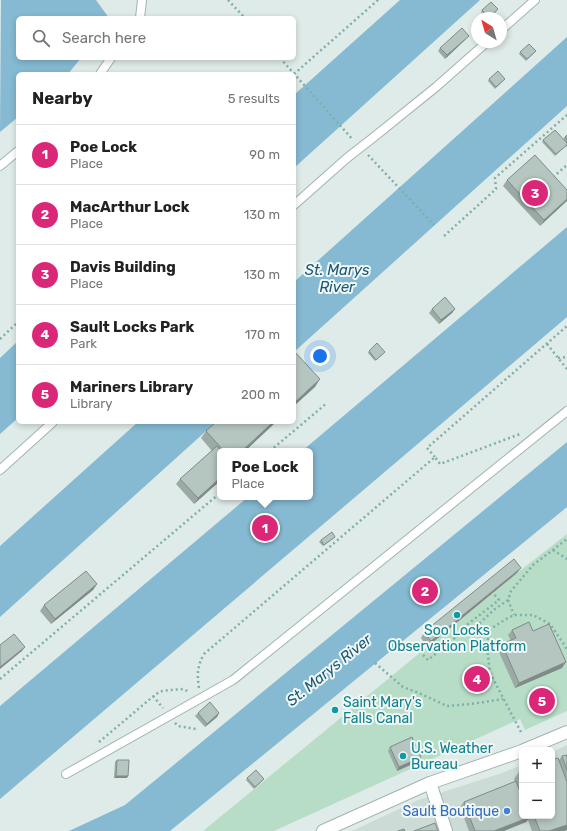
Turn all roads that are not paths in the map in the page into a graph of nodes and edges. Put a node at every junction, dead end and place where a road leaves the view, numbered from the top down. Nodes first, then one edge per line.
1 (142, 0) edge
2 (535, 0) edge
3 (140, 16) edge
4 (507, 25) edge
5 (480, 48) edge
6 (110, 60) edge
7 (101, 72) edge
8 (16, 153) edge
9 (0, 166) edge
10 (296, 203) edge
11 (567, 411) edge
12 (51, 424) edge
13 (0, 470) edge
14 (567, 732) edge
15 (530, 747) edge
16 (519, 751) edge
17 (66, 774) dead end
18 (430, 783) junction
19 (323, 831) edge
20 (446, 831) edge

1 - 3 lane
2 - 4 lane
5 - 10 lane
6 - 7 lane
8 - 9 lane
11 - 17 lane
12 - 13 lane
14 - 15 street
16 - 18 street
18 - 19 street
18 - 20 street

